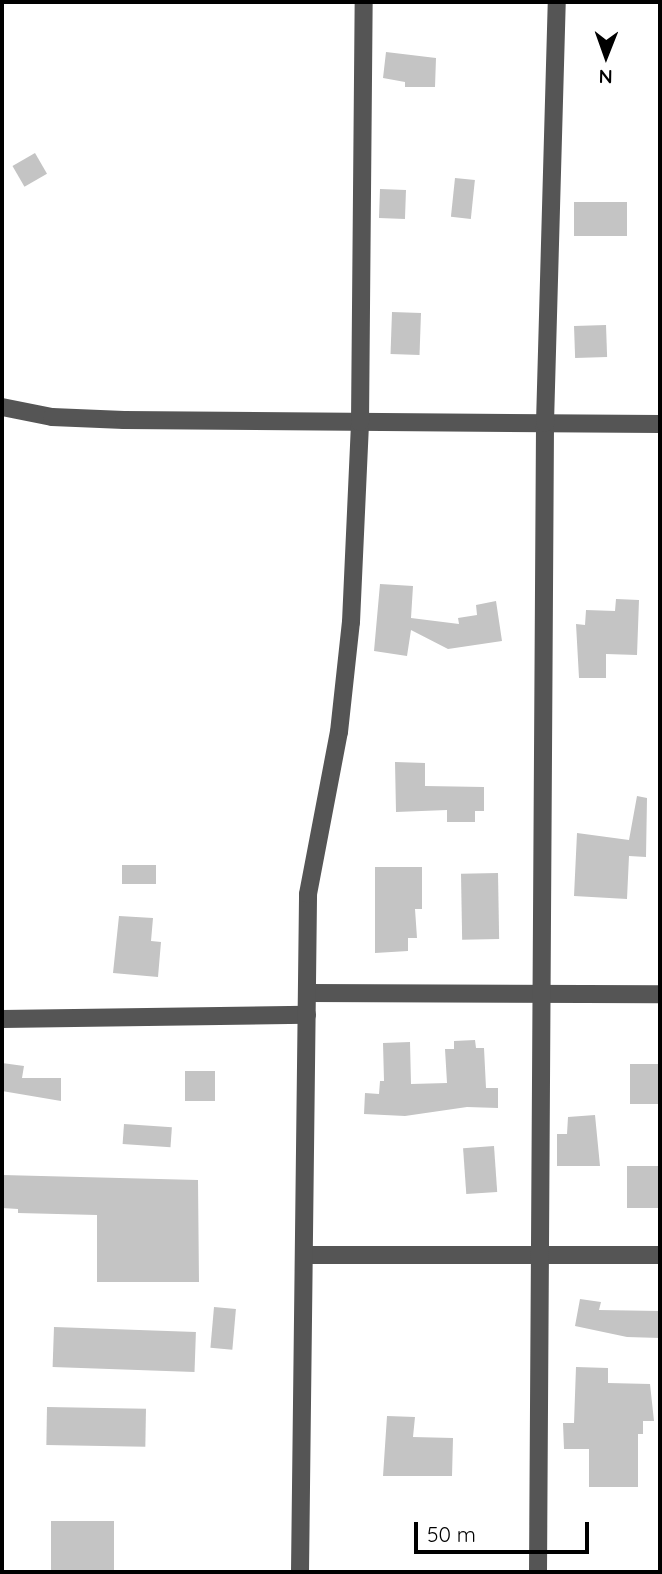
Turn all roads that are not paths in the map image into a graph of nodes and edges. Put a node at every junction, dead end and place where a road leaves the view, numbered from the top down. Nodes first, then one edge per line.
1 (364, 2) edge
2 (557, 2) edge
3 (2, 407) edge
4 (360, 422) junction
5 (545, 423) junction
6 (660, 424) edge
7 (307, 993) junction
8 (660, 993) edge
9 (543, 994) junction
10 (307, 1015) junction
11 (2, 1020) edge
12 (306, 1255) junction
13 (660, 1255) edge
14 (541, 1256) junction
15 (300, 1572) edge
16 (538, 1572) edge

1 - 4 street
2 - 5 street
3 - 4 street
4 - 5 street
4 - 7 street
5 - 6 street
5 - 9 street
7 - 9 street
7 - 10 street
8 - 9 street
9 - 14 street
10 - 11 street
10 - 12 street
12 - 14 street
12 - 15 street
13 - 14 street
14 - 16 street

